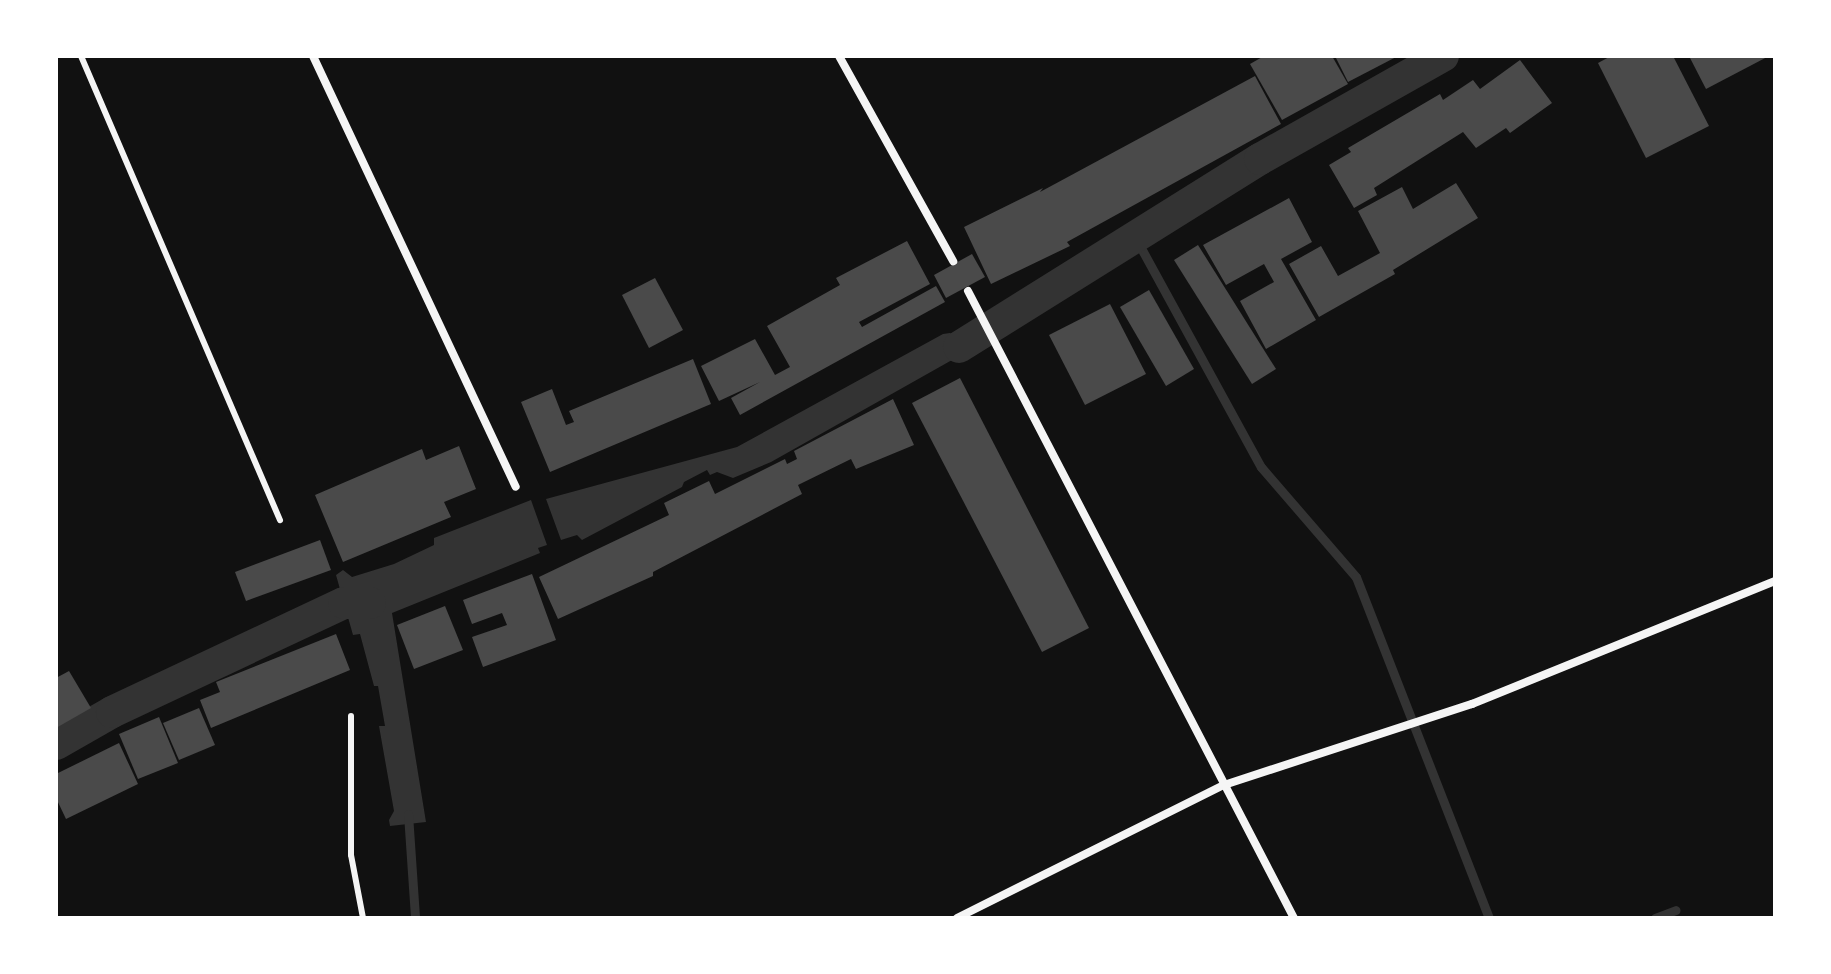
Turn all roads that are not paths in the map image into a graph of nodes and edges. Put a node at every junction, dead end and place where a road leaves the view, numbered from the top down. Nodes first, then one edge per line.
1 (81, 56) edge
2 (313, 56) edge
3 (839, 56) edge
4 (953, 261) dead end
5 (968, 291) dead end
6 (516, 487) dead end
7 (280, 520) dead end
8 (1775, 581) edge
9 (351, 716) dead end
10 (1224, 785) junction
11 (363, 918) edge
12 (957, 918) edge
13 (1294, 918) edge

1 - 7 lane
2 - 6 street
3 - 4 street
5 - 10 street
8 - 10 street
9 - 11 lane
10 - 12 street
10 - 13 street

